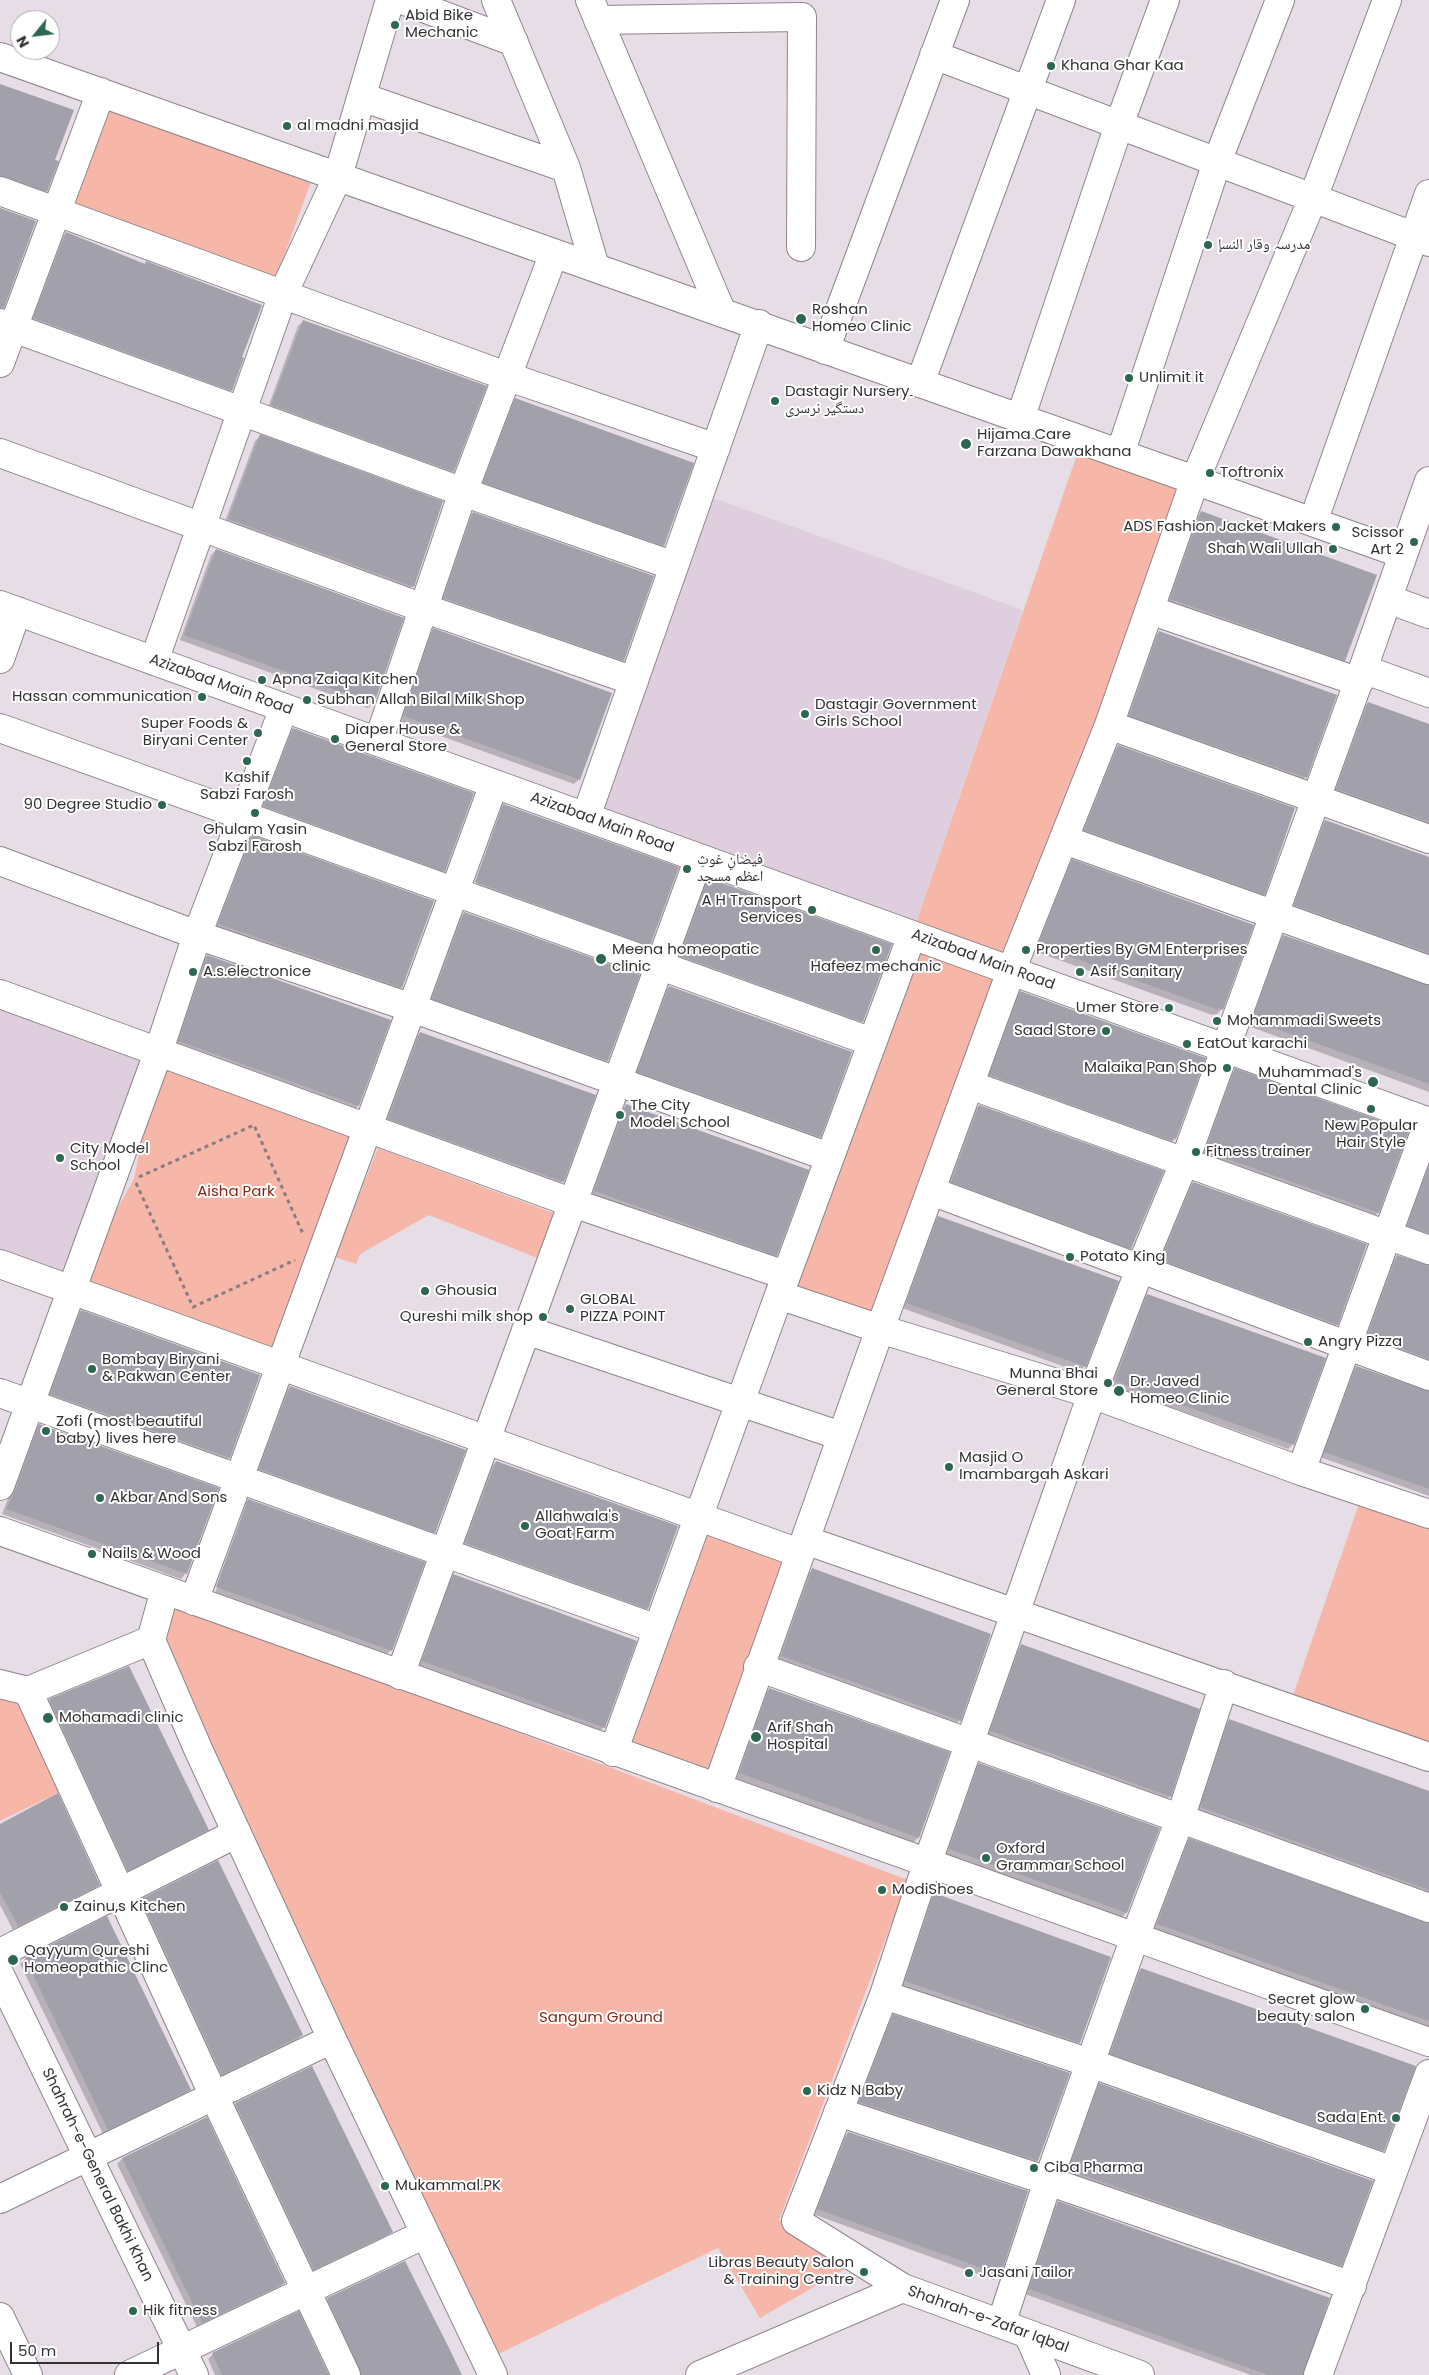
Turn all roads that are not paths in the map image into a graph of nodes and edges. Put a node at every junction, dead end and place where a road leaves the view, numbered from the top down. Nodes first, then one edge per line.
1 (390, 0) edge
2 (402, 0) edge
3 (496, 0) edge
4 (955, 0) edge
5 (1061, 0) edge
6 (1165, 0) edge
7 (1280, 0) edge
8 (1387, 0) edge
9 (802, 9) edge
10 (594, 10) edge
11 (514, 42) junction
12 (934, 55) junction
13 (0, 57) edge
14 (1029, 91) junction
15 (101, 92) junction
16 (362, 97) junction
17 (1119, 125) junction
18 (1217, 162) junction
19 (566, 168) junction
20 (338, 176) junction
21 (0, 191) edge
22 (1429, 194) edge
23 (1313, 198) junction
24 (55, 211) junction
25 (1422, 239) edge
26 (801, 247) dead end
27 (554, 253) junction
28 (596, 267) junction
29 (283, 294) junction
30 (722, 314) junction
31 (760, 324) junction
32 (7, 325) edge
33 (824, 350) junction
34 (0, 363) edge
35 (506, 376) junction
36 (920, 383) junction
37 (242, 410) junction
38 (1020, 419) junction
39 (716, 448) junction
40 (0, 453) edge
41 (1120, 454) junction
42 (1195, 480) junction
43 (1429, 481) edge
44 (462, 492) junction
45 (1313, 522) junction
46 (201, 526) junction
47 (1421, 531) edge
48 (1403, 554) junction
49 (674, 566) junction
50 (1388, 599) junction
51 (8, 608) edge
52 (422, 608) junction
53 (1150, 610) junction
54 (1429, 614) edge
55 (0, 658) edge
56 (154, 661) junction
57 (1361, 675) junction
58 (634, 681) junction
59 (1429, 693) edge
60 (284, 708) junction
61 (1109, 725) junction
62 (0, 728) edge
63 (378, 742) junction
64 (494, 784) junction
65 (1316, 798) junction
66 (244, 816) junction
67 (586, 817) junction
68 (1429, 839) edge
69 (1065, 840) junction
70 (699, 858) junction
71 (0, 861) edge
72 (455, 892) junction
73 (1273, 914) junction
74 (197, 935) junction
75 (912, 935) junction
76 (660, 966) junction
77 (1429, 970) edge
78 (1012, 971) junction
79 (0, 994) edge
80 (412, 1008) junction
81 (872, 1042) junction
82 (1224, 1048) junction
83 (158, 1053) junction
84 (618, 1081) junction
85 (970, 1085) junction
86 (1429, 1121) edge
87 (368, 1129) junction
88 (828, 1157) junction
89 (1184, 1164) junction
90 (931, 1191) junction
91 (573, 1203) junction
92 (1387, 1235) junction
93 (1429, 1250) edge
94 (0, 1264) edge
95 (1140, 1269) junction
96 (782, 1285) junction
97 (72, 1290) junction
98 (880, 1329) junction
99 (526, 1330) junction
100 (1347, 1345) junction
101 (282, 1366) junction
102 (1429, 1376) edge
103 (0, 1393) edge
104 (1092, 1394) junction
105 (739, 1402) junction
106 (30, 1404) junction
107 (841, 1436) junction
108 (486, 1440) junction
109 (1301, 1472) junction
110 (240, 1479) junction
111 (0, 1486) edge
112 (1429, 1514) edge
113 (698, 1516) junction
114 (0, 1531) edge
115 (802, 1546) junction
116 (445, 1553) junction
117 (165, 1590) junction
118 (194, 1601) junction
119 (1016, 1614) junction
120 (657, 1629) junction
121 (151, 1640) junction
122 (758, 1667) junction
123 (400, 1675) junction
124 (0, 1684) edge
125 (1224, 1684) junction
126 (28, 1691) junction
127 (970, 1741) junction
128 (613, 1752) junction
129 (1429, 1757) edge
130 (717, 1788) junction
131 (1180, 1818) junction
132 (237, 1833) junction
133 (927, 1864) junction
134 (121, 1892) junction
135 (1429, 1908) edge
136 (1135, 1938) junction
137 (0, 1953) edge
138 (0, 1975) edge
139 (884, 1995) junction
140 (332, 2039) junction
141 (1429, 2042) edge
142 (1090, 2063) junction
143 (1429, 2074) edge
144 (214, 2096) junction
145 (838, 2112) junction
146 (88, 2156) junction
147 (1394, 2172) junction
148 (1048, 2181) junction
149 (0, 2199) edge
150 (425, 2234) junction
151 (1352, 2286) junction
152 (903, 2288) junction
153 (305, 2290) junction
154 (0, 2317) edge
155 (1001, 2324) junction
156 (1028, 2334) junction
157 (181, 2349) junction
158 (711, 2373) edge
159 (28, 2375) edge
160 (129, 2375) edge
161 (194, 2375) edge
162 (346, 2375) edge
163 (493, 2375) edge
164 (1046, 2375) edge
165 (1140, 2375) edge
166 (1318, 2375) edge

1 - 16 street
2 - 11 street
3 - 11 street
4 - 12 street
5 - 14 street
6 - 17 street
7 - 18 street
8 - 23 street
9 - 10 street
9 - 26 street
10 - 30 street
11 - 19 street
12 - 14 street
12 - 33 street
13 - 15 street
14 - 17 street
14 - 36 street
15 - 20 street
15 - 24 street
16 - 19 street
16 - 20 street
17 - 18 street
17 - 38 street
18 - 23 street
18 - 41 street
19 - 28 street
20 - 27 street
20 - 29 street
21 - 24 street
22 - 25 street
23 - 25 street
23 - 42 street
24 - 29 street
24 - 32 street
25 - 45 street
27 - 28 street
27 - 35 street
28 - 30 street
29 - 35 street
29 - 37 street
30 - 31 street
31 - 33 street
31 - 39 street
32 - 34 street
32 - 37 street
33 - 36 street
35 - 39 street
35 - 44 street
36 - 38 street
37 - 44 street
37 - 46 street
38 - 41 street
39 - 49 street
40 - 46 street
41 - 42 street
42 - 45 street
42 - 53 street
43 - 47 street
44 - 49 street
44 - 52 street
45 - 48 street
46 - 52 street
46 - 56 street
47 - 48 street
48 - 50 street
49 - 58 street
50 - 54 street
50 - 57 street
51 - 55 street
51 - 56 street, Azizabad Main Road
52 - 58 street
52 - 63 street
53 - 57 street
53 - 61 street
56 - 60 street, Azizabad Main Road
57 - 59 street
57 - 65 street
58 - 67 street
60 - 63 street, Azizabad Main Road
60 - 66 street
61 - 65 street
61 - 69 street
62 - 66 street
63 - 64 street, Azizabad Main Road
64 - 67 street, Azizabad Main Road
64 - 72 street
65 - 68 street
65 - 73 street
66 - 72 street
66 - 74 street
67 - 70 street, Azizabad Main Road
69 - 73 street
69 - 78 street
70 - 75 street, Azizabad Main Road
70 - 76 street
71 - 74 street
72 - 76 street
72 - 80 street
73 - 77 street
73 - 82 street
74 - 80 street
74 - 83 street
75 - 78 street, Azizabad Main Road
75 - 81 street
76 - 81 street
76 - 84 street
78 - 82 street, Azizabad Main Road
78 - 85 street
79 - 83 street
80 - 84 street
80 - 87 street
81 - 88 street
82 - 86 street, Azizabad Main Road
82 - 89 street
83 - 87 street
83 - 97 street
84 - 88 street
84 - 91 street
85 - 89 street
85 - 90 street
86 - 92 street
87 - 91 street
87 - 101 street
88 - 96 street
89 - 92 street
89 - 95 street
90 - 95 street
90 - 98 street
91 - 96 street
91 - 99 street
92 - 93 street
92 - 100 street
94 - 97 street
95 - 100 street
95 - 104 street
96 - 98 street
96 - 105 street
97 - 101 street
97 - 106 street
98 - 104 street
98 - 107 street
99 - 105 street
99 - 108 street
100 - 102 street
100 - 109 street
101 - 108 street
101 - 110 street
103 - 106 street
104 - 109 street
104 - 119 street
105 - 107 street
105 - 113 street
106 - 110 street
106 - 111 street
107 - 115 street
108 - 113 street
108 - 116 street
109 - 112 street
110 - 116 street
110 - 118 street
113 - 115 street
113 - 120 street
114 - 117 street
115 - 119 street
115 - 122 street
116 - 120 street
116 - 123 street
117 - 118 street
117 - 121 street
118 - 123 street
119 - 125 street
119 - 127 street
120 - 128 street
121 - 126 street
121 - 132 street
122 - 127 street
122 - 130 street
123 - 128 street
124 - 126 street
125 - 129 street
125 - 131 street
126 - 134 street
127 - 131 street
127 - 133 street
128 - 130 street
130 - 133 street
131 - 135 street
131 - 136 street
132 - 134 street
132 - 140 street
133 - 136 street
133 - 139 street
134 - 137 street
134 - 144 street
136 - 141 street
136 - 142 street
138 - 146 street, Shahrah-e-General Bakhi Khan
139 - 142 street
139 - 145 street
140 - 144 street
140 - 150 street
142 - 147 street
142 - 148 street
143 - 147 street
144 - 146 street
144 - 153 street
145 - 148 street
145 - 152 street
146 - 149 street
146 - 157 street, Shahrah-e-General Bakhi Khan
147 - 151 street
148 - 151 street
148 - 155 street
150 - 153 street
150 - 163 street
151 - 166 street
152 - 155 street, Shahrah-e-Zafar Iqbal
152 - 158 street, Shahrah-e-Zafar Iqbal
153 - 157 street
153 - 162 street
154 - 159 street
155 - 156 street, Shahrah-e-Zafar Iqbal
156 - 164 street
156 - 165 street, Shahrah-e-Zafar Iqbal
157 - 160 street
157 - 161 street, Shahrah-e-General Bakhi Khan

